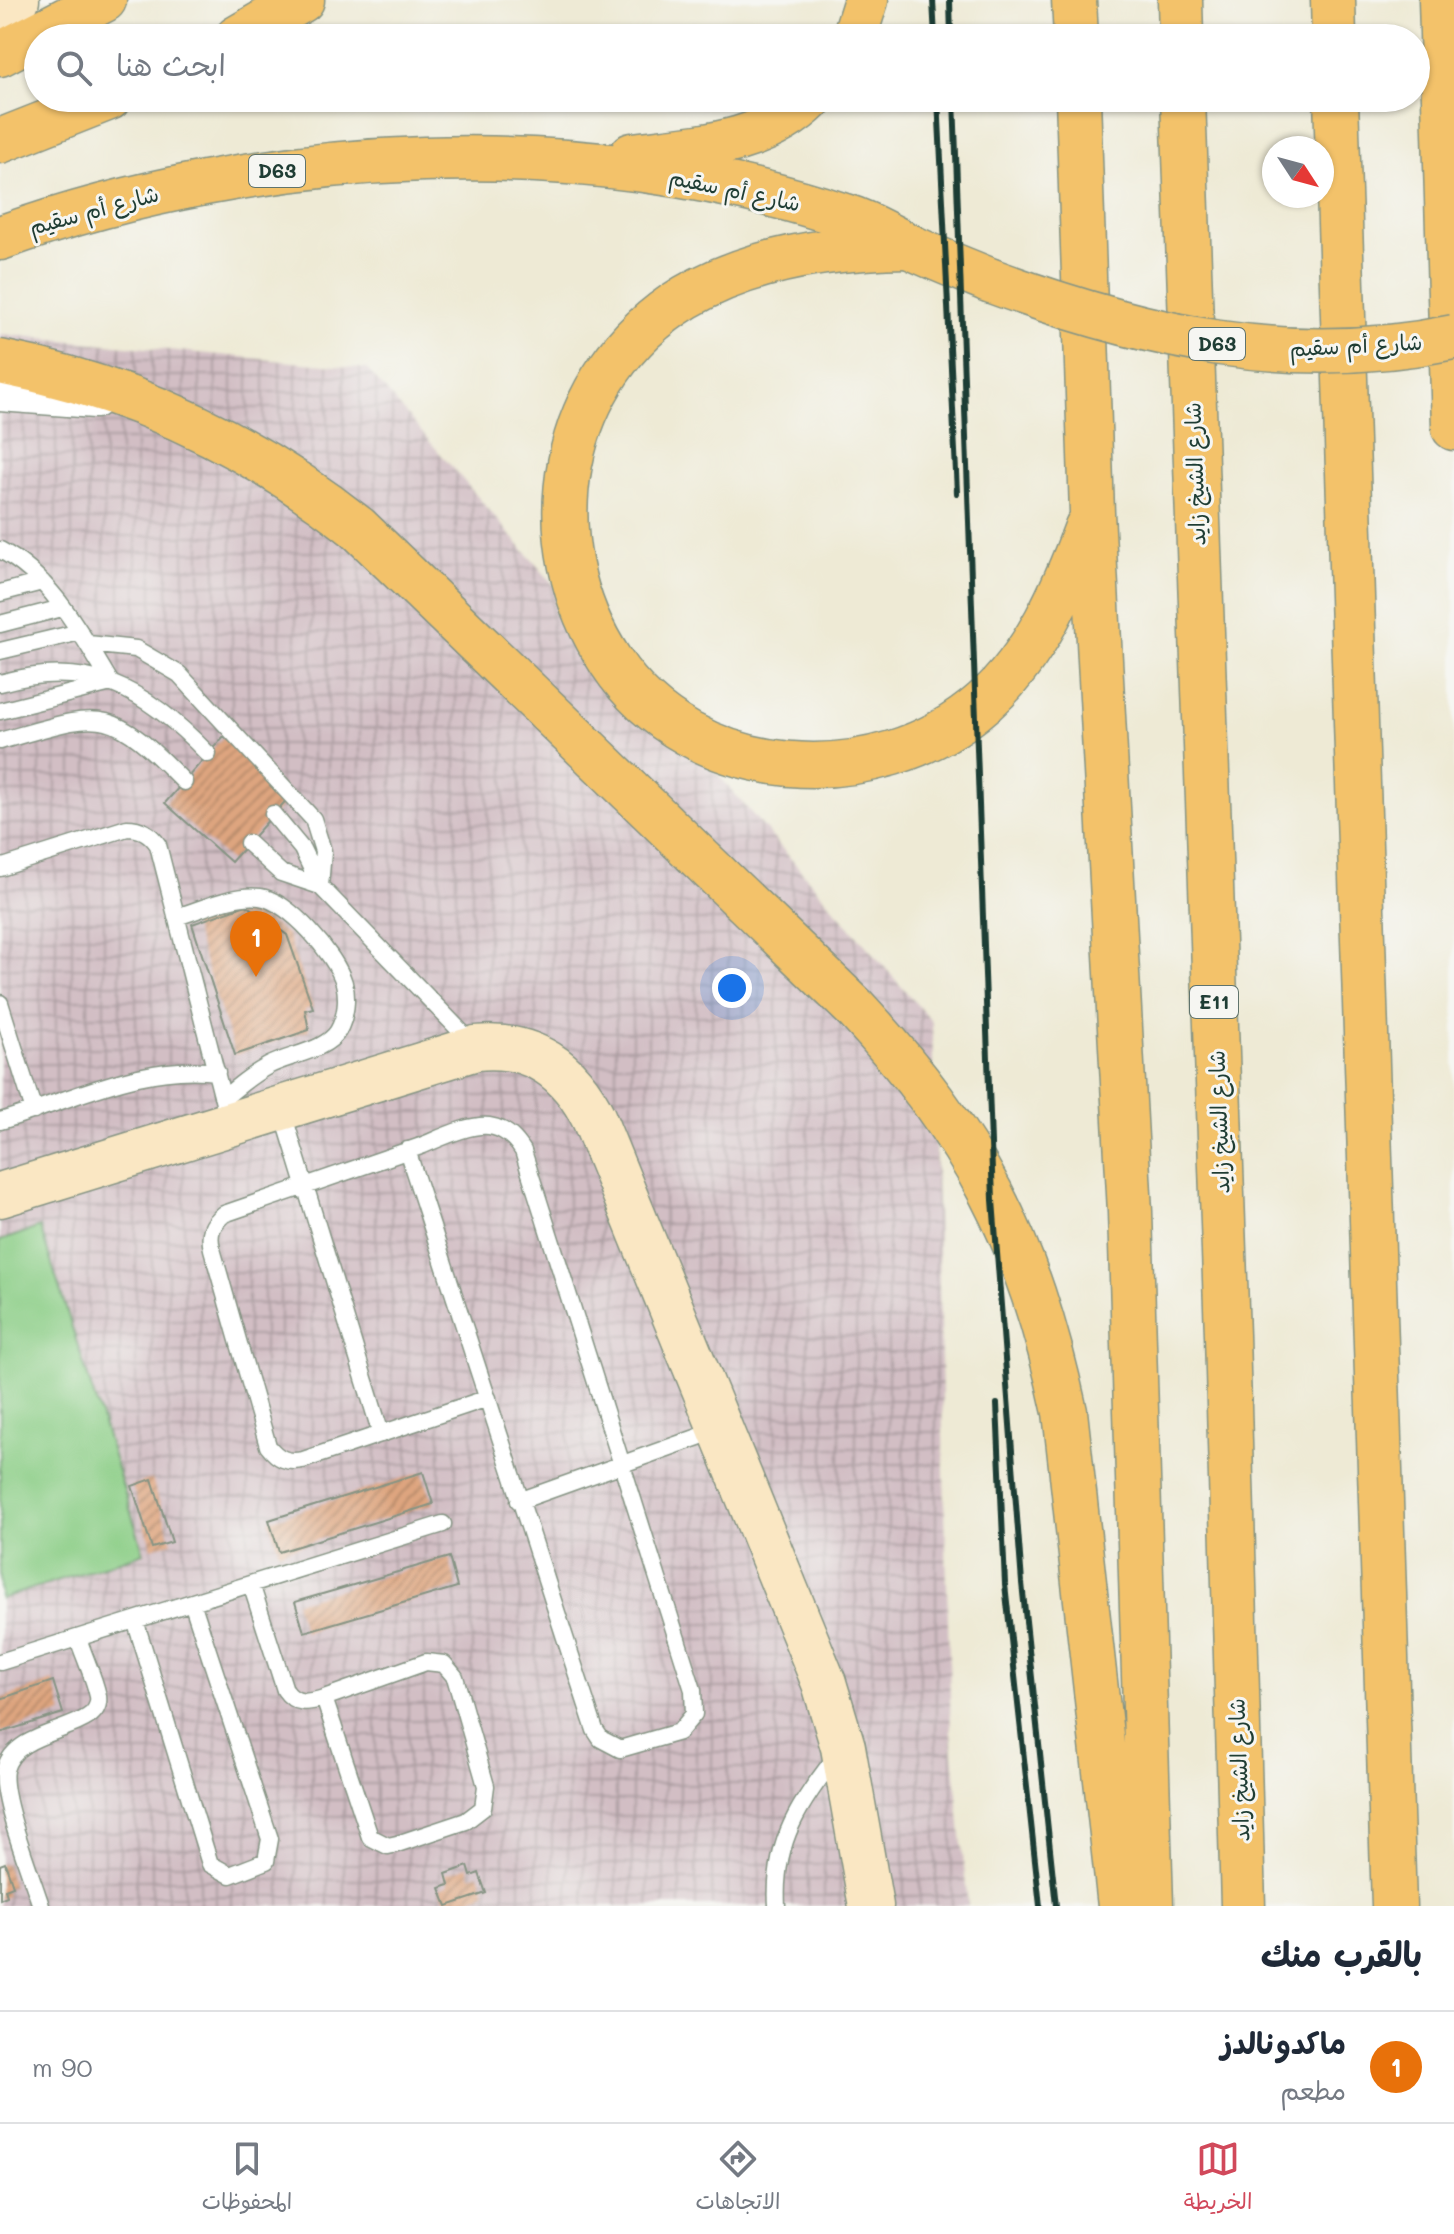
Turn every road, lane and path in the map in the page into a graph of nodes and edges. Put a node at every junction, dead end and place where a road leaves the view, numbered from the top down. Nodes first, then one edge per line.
1 (17, 0) edge
2 (104, 0) edge
3 (302, 0) edge
4 (866, 0) edge
5 (1074, 0) edge
6 (1180, 0) edge
7 (1333, 0) edge
8 (1441, 0) edge
9 (0, 9) edge
10 (58, 24) edge
11 (261, 24) edge
12 (858, 24) edge
13 (1075, 24) edge
14 (1181, 24) edge
15 (1334, 24) edge
16 (24, 42) edge
17 (0, 54) edge
18 (74, 112) edge
19 (793, 112) edge
20 (1078, 112) edge
21 (1183, 112) edge
22 (1336, 112) edge
23 (0, 141) edge
24 (563, 164) junction
25 (0, 238) edge
26 (909, 246) junction
27 (1454, 337) edge
28 (0, 362) edge
29 (0, 394) edge
30 (166, 412) junction
31 (1454, 428) edge
32 (1092, 513) junction
33 (0, 550) edge
34 (8, 560) edge
35 (42, 582) junction
36 (0, 593) edge
37 (62, 608) junction
38 (0, 624) edge
39 (84, 638) junction
40 (0, 651) edge
41 (0, 683) edge
42 (111, 683) junction
43 (0, 711) edge
44 (0, 741) edge
45 (208, 754) dead end
46 (184, 782) dead end
47 (273, 814) dead end
48 (248, 843) dead end
49 (0, 868) edge
50 (320, 886) junction
51 (176, 917) junction
52 (0, 1003) edge
53 (476, 1048) junction
54 (217, 1072) junction
55 (282, 1110) junction
56 (34, 1111) junction
57 (226, 1112) junction
58 (0, 1121) edge
59 (407, 1150) junction
60 (305, 1187) junction
61 (0, 1195) edge
62 (488, 1398) junction
63 (720, 1430) junction
64 (381, 1434) junction
65 (622, 1464) junction
66 (519, 1501) junction
67 (443, 1524) dead end
68 (251, 1584) junction
69 (192, 1602) junction
70 (135, 1620) junction
71 (78, 1638) junction
72 (0, 1662) edge
73 (324, 1698) junction
74 (843, 1747) junction
75 (41, 1906) edge
76 (777, 1906) edge
77 (871, 1906) edge
78 (1120, 1906) edge
79 (1151, 1906) edge
80 (1243, 1906) edge
81 (1394, 1906) edge

1 - 9 street
2 - 10 main road
3 - 11 main road
4 - 12 main road
5 - 13 main road
6 - 14 main road
7 - 15 main road
8 - 31 main road
16 - 17 main road
18 - 23 main road
19 - 24 main road
20 - 32 main road
21 - 80 main road, شارع الشيخ زايد / E11
22 - 81 main road
24 - 25 main road, شارع أم سقيم / D63
24 - 26 main road, شارع أم سقيم / D63
26 - 27 main road, شارع أم سقيم / D63, bridge
26 - 32 main road
28 - 30 main road
29 - 30 street
30 - 78 main road
32 - 79 main road
33 - 34 lane
34 - 35 lane
35 - 36 lane
35 - 37 lane
37 - 38 lane
37 - 39 lane
39 - 40 lane
39 - 42 lane
39 - 50 lane
41 - 42 lane
42 - 43 lane
42 - 45 lane
44 - 46 lane
47 - 50 lane
48 - 50 lane
49 - 51 lane
50 - 53 lane
51 - 54 lane
51 - 57 lane
52 - 56 lane
53 - 55 street
53 - 63 street
54 - 56 lane
54 - 57 lane
55 - 57 street
55 - 60 lane
56 - 58 lane
57 - 61 street
59 - 60 lane
59 - 62 lane
59 - 65 lane
60 - 64 lane
60 - 64 lane
62 - 64 lane
62 - 66 lane
63 - 65 lane
63 - 74 street
65 - 66 lane
65 - 66 lane
67 - 68 lane
68 - 69 lane
68 - 73 lane
69 - 70 lane
69 - 70 lane
70 - 71 lane
71 - 72 lane
71 - 75 lane
73 - 73 lane
74 - 76 lane
74 - 77 street

